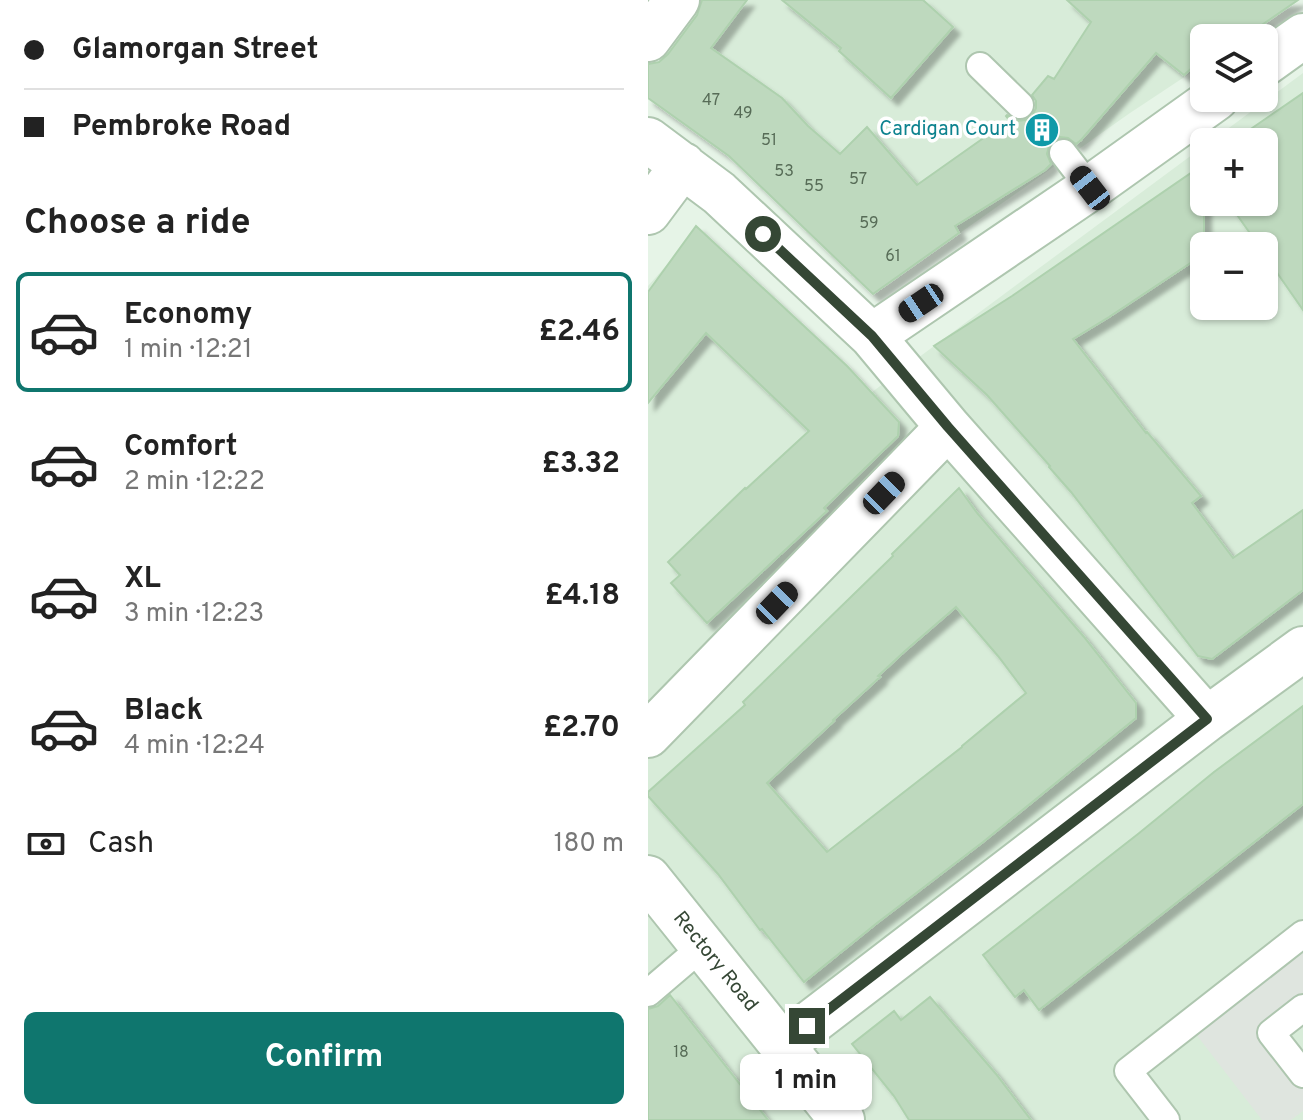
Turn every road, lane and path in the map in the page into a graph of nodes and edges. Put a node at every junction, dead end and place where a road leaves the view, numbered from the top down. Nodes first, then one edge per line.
1 (677, 0) edge
2 (1303, 36) edge
3 (648, 39) edge
4 (1278, 54) edge
5 (980, 66) dead end
6 (1020, 105) dead end
7 (1196, 112) edge
8 (648, 140) edge
9 (1063, 153) dead end
10 (683, 165) junction
11 (1090, 188) junction
12 (648, 212) edge
13 (872, 336) junction
14 (948, 427) junction
15 (1303, 649) edge
16 (1207, 719) junction
17 (648, 735) edge
18 (648, 878) edge
19 (1303, 934) edge
20 (702, 947) junction
21 (648, 993) edge
22 (1303, 1008) edge
23 (782, 1045) junction
24 (1303, 1074) edge
25 (842, 1120) edge
26 (1166, 1120) edge

1 - 3 street
2 - 4 street
5 - 6 lane
7 - 11 street
8 - 10 street
9 - 11 lane
10 - 12 street
10 - 13 street
11 - 13 street
13 - 14 street
14 - 16 street
14 - 17 street
15 - 16 street
16 - 23 street
18 - 20 street, Rectory Road
19 - 26 lane
20 - 21 lane
20 - 23 street, Rectory Road
22 - 24 lane
23 - 25 street, Rectory Road

